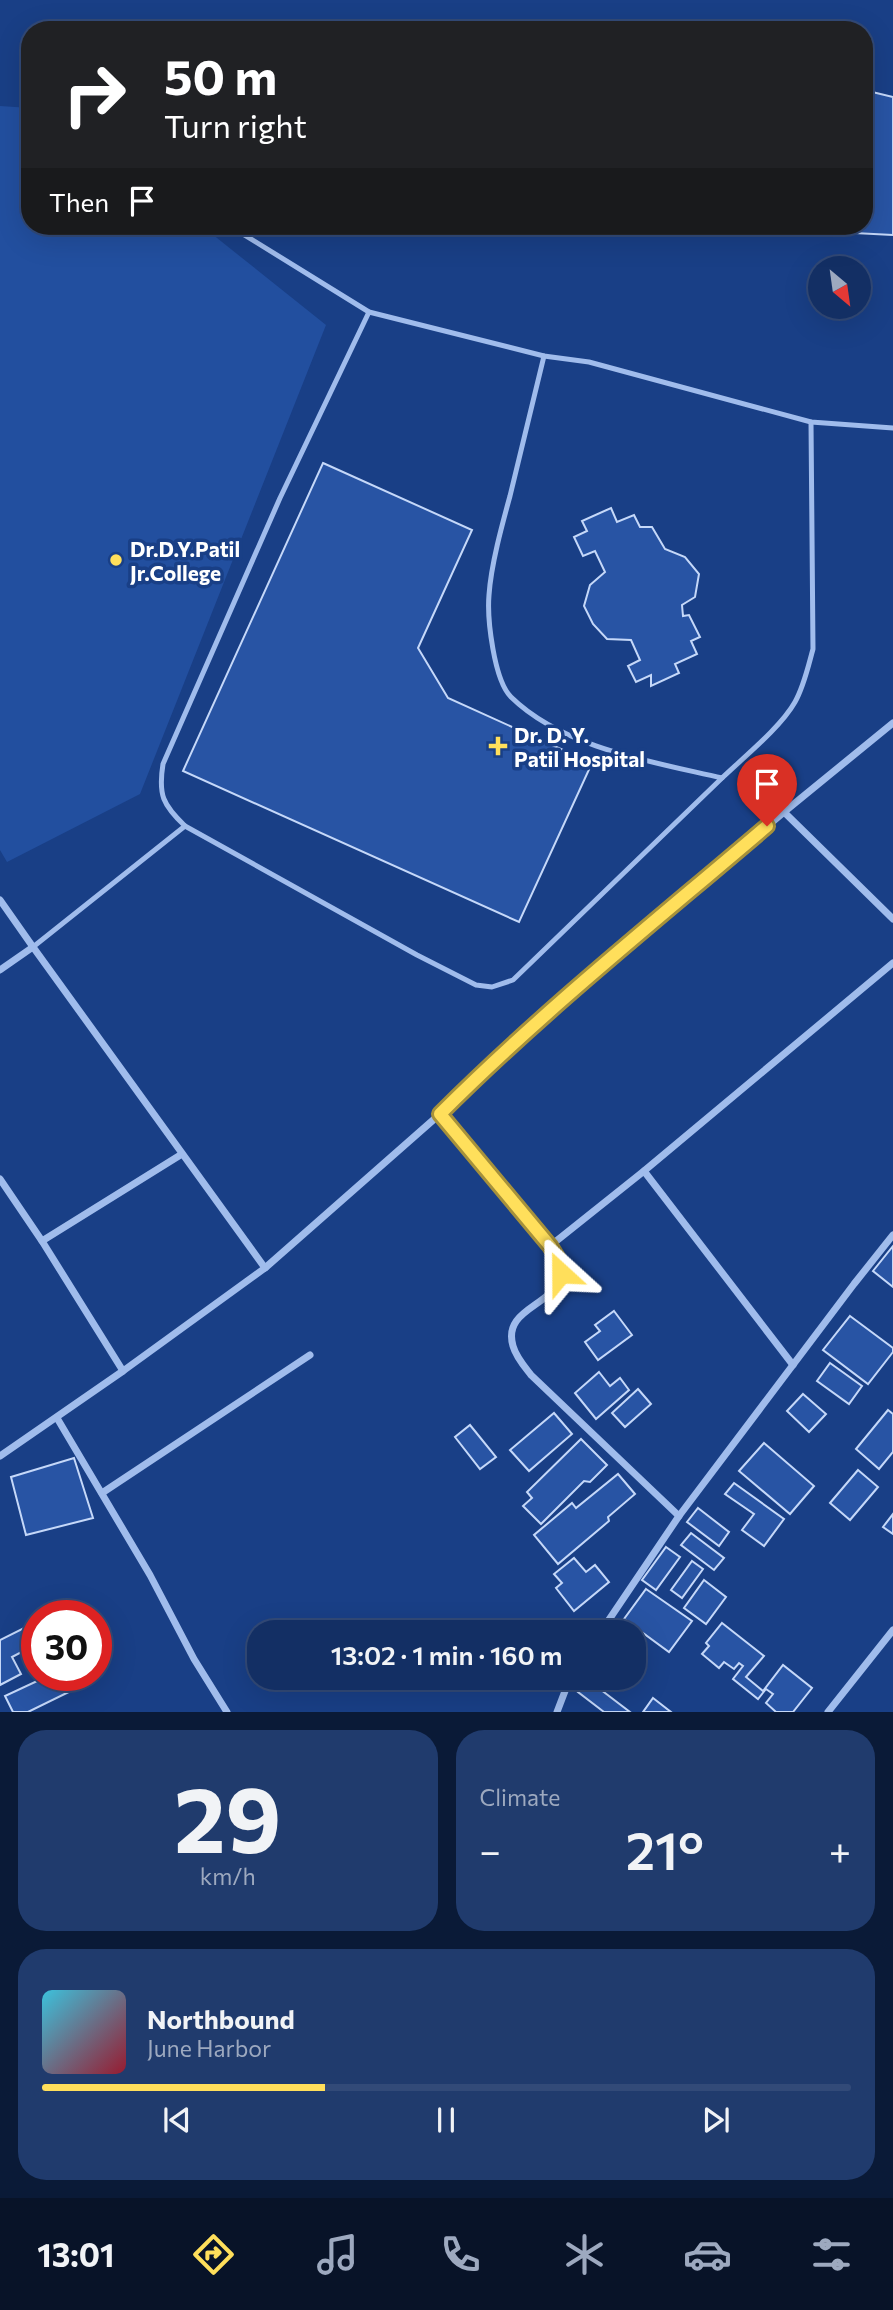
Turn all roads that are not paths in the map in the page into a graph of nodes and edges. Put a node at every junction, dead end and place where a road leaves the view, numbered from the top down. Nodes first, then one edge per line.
1 (245, 235) edge
2 (369, 312) junction
3 (544, 356) junction
4 (811, 422) junction
5 (893, 428) edge
6 (893, 723) edge
7 (722, 778) junction
8 (783, 812) junction
9 (185, 826) junction
10 (0, 900) edge
11 (893, 919) edge
12 (33, 947) junction
13 (893, 963) edge
14 (0, 970) edge
15 (440, 1114) junction
16 (182, 1154) junction
17 (644, 1171) junction
18 (0, 1179) edge
19 (893, 1235) edge
20 (42, 1241) junction
21 (550, 1246) junction
22 (265, 1268) junction
23 (310, 1355) dead end
24 (793, 1365) junction
25 (123, 1371) junction
26 (57, 1418) junction
27 (0, 1456) edge
28 (103, 1493) junction
29 (679, 1516) junction
30 (609, 1620) edge
31 (893, 1630) edge
32 (565, 1690) edge
33 (227, 1712) edge
34 (557, 1712) edge
35 (828, 1712) edge

1 - 2 lane
2 - 3 lane
2 - 9 lane
3 - 4 lane
3 - 7 lane
4 - 5 lane
4 - 7 lane
6 - 8 street
7 - 9 lane
8 - 11 street
8 - 15 street
9 - 12 lane
10 - 12 street
12 - 14 street
12 - 16 street
13 - 17 street
15 - 21 street
15 - 22 street
16 - 20 street
16 - 22 street
17 - 21 street
17 - 24 street
18 - 20 street
19 - 24 street
20 - 25 street
21 - 29 street
22 - 25 street
23 - 28 street
24 - 29 street
25 - 26 street
26 - 27 street
26 - 28 street
28 - 33 street
29 - 30 street
31 - 35 street
32 - 34 street

